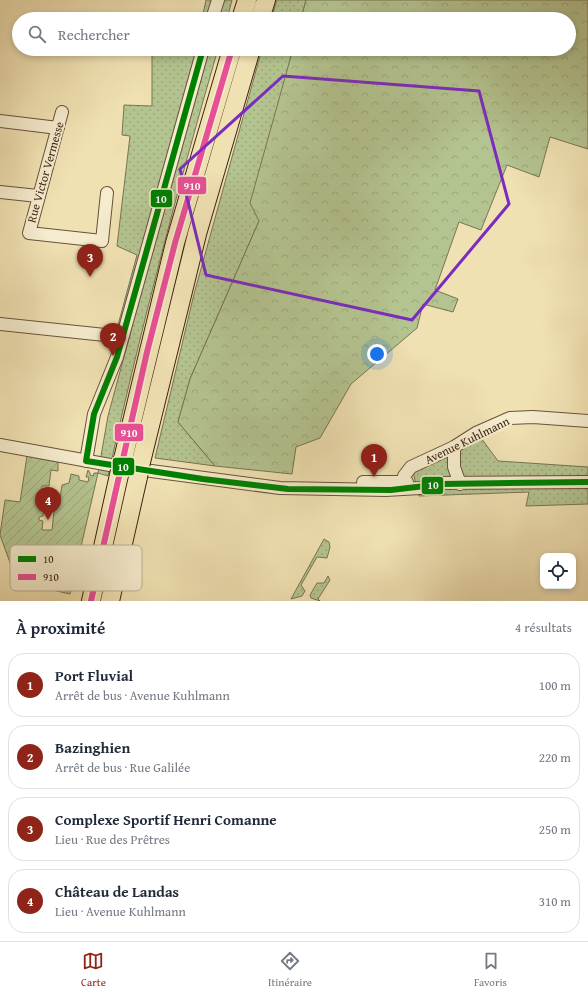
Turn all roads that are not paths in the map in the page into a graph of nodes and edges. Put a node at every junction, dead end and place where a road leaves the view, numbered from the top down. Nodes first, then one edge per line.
1 (212, 0) edge
2 (218, 0) edge
3 (247, 0) edge
4 (266, 0) edge
5 (211, 12) edge
6 (214, 12) edge
7 (243, 12) edge
8 (262, 12) edge
9 (201, 56) edge
10 (230, 56) edge
11 (249, 56) edge
12 (62, 112) dead end
13 (0, 121) edge
14 (58, 128) junction
15 (0, 192) edge
16 (107, 193) dead end
17 (38, 196) junction
18 (0, 324) edge
19 (106, 336) dead end
20 (588, 422) edge
21 (0, 445) edge
22 (454, 447) junction
23 (90, 461) junction
24 (117, 467) junction
25 (588, 482) edge
26 (460, 484) junction
27 (403, 486) junction
28 (102, 545) edge
29 (122, 545) edge
30 (93, 591) edge
31 (112, 591) edge
32 (91, 601) edge
33 (110, 601) edge

1 - 5 street
2 - 6 street
3 - 7 highway
4 - 8 highway
9 - 23 street
10 - 24 highway
11 - 29 highway
12 - 14 street, Rue Victor Vermesse
13 - 14 street
14 - 17 street, Rue Victor Vermesse
15 - 17 street
16 - 17 street, Rue Victor Vermesse
18 - 19 street
20 - 22 street, Avenue Kuhlmann
21 - 23 street, Avenue Kuhlmann
22 - 26 street
22 - 27 street, Avenue Kuhlmann
23 - 24 street, Avenue Kuhlmann
24 - 27 street, Avenue Kuhlmann
24 - 28 highway
25 - 26 street, Avenue Kuhlmann
26 - 27 street, Avenue Kuhlmann
30 - 32 highway
31 - 33 highway

